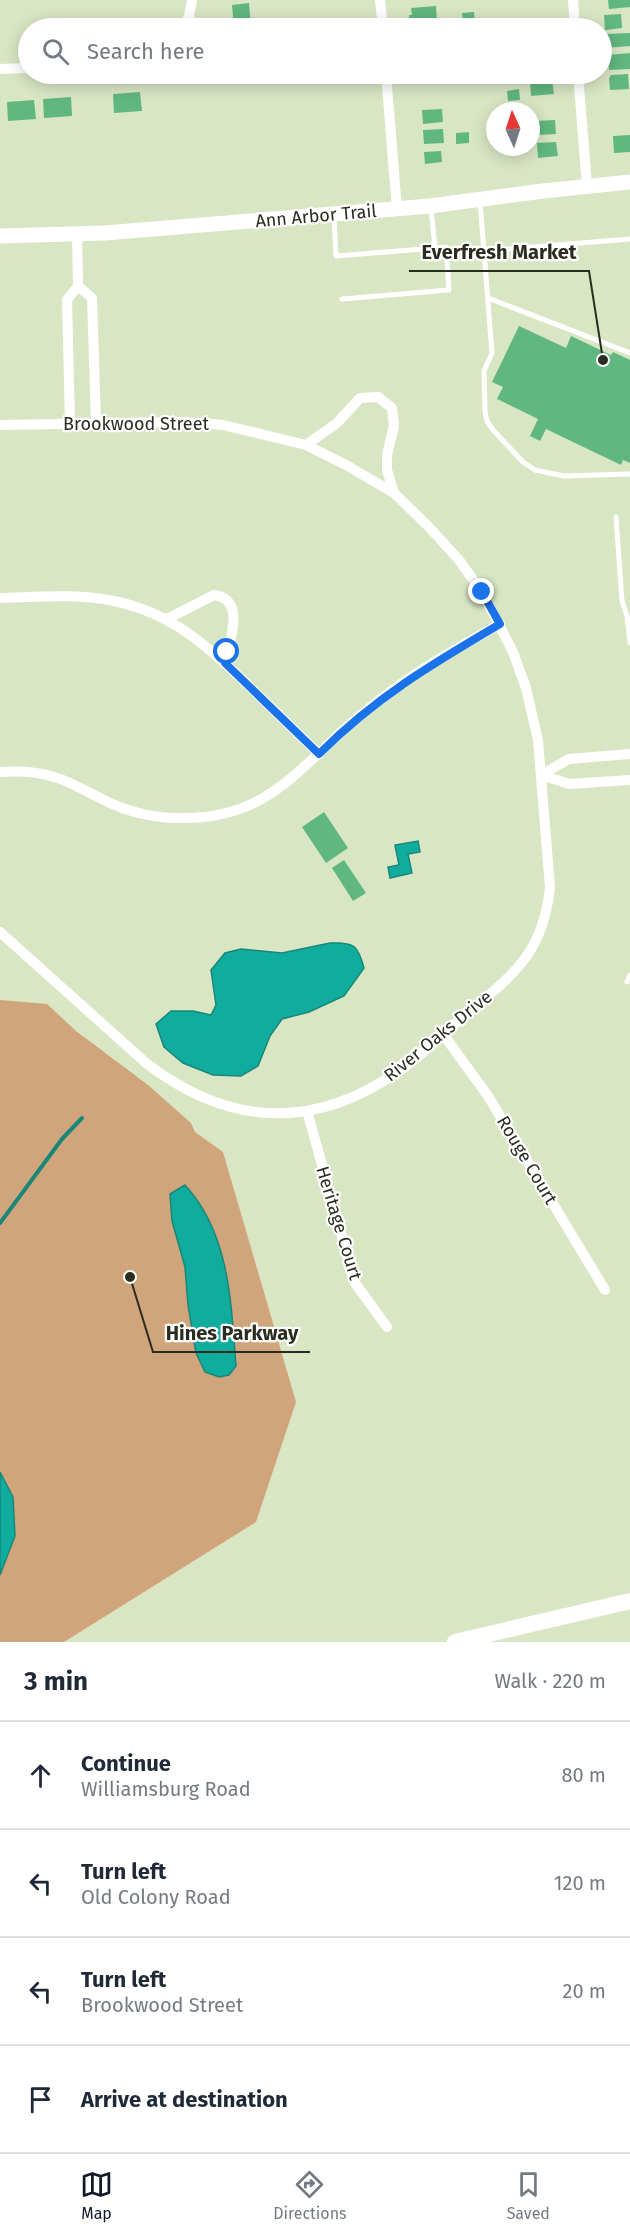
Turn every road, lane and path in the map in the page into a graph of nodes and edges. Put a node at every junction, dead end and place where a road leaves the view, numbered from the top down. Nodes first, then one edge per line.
1 (192, 0) edge
2 (380, 0) edge
3 (573, 0) edge
4 (187, 18) edge
5 (382, 18) edge
6 (574, 18) edge
7 (18, 68) edge
8 (0, 69) edge
9 (387, 84) edge
10 (579, 84) edge
11 (630, 182) edge
12 (586, 186) junction
13 (480, 201) junction
14 (430, 206) junction
15 (397, 209) junction
16 (334, 214) junction
17 (77, 234) junction
18 (0, 236) edge
19 (630, 239) edge
20 (435, 248) junction
21 (485, 251) junction
22 (78, 286) junction
23 (488, 298) junction
24 (342, 299) dead end
25 (630, 353) edge
26 (96, 423) junction
27 (70, 424) junction
28 (0, 425) edge
29 (306, 445) junction
30 (630, 474) edge
31 (394, 494) junction
32 (616, 517) dead end
33 (0, 598) edge
34 (167, 619) junction
35 (629, 621) edge
36 (500, 624) junction
37 (630, 643) edge
38 (225, 663) junction
39 (319, 754) junction
40 (630, 754) edge
41 (0, 772) edge
42 (541, 775) junction
43 (630, 780) edge
44 (0, 932) edge
45 (630, 975) edge
46 (627, 982) dead end
47 (442, 1034) junction
48 (307, 1111) junction
49 (605, 1290) dead end
50 (387, 1327) dead end
51 (630, 1601) edge
52 (455, 1642) edge

1 - 4 street
2 - 5 street
3 - 6 street
7 - 8 street
9 - 15 street
10 - 12 street
11 - 12 street, Ann Arbor Trail
12 - 13 street, Ann Arbor Trail
13 - 14 street, Ann Arbor Trail
13 - 21 lane
14 - 15 street, Ann Arbor Trail
14 - 20 lane
15 - 16 street, Ann Arbor Trail
16 - 17 street, Ann Arbor Trail
16 - 20 lane
17 - 18 street, Ann Arbor Trail
17 - 22 street
19 - 21 lane
20 - 24 lane
21 - 23 lane
22 - 26 street
22 - 27 street
23 - 25 lane
23 - 30 lane
26 - 27 street, Brookwood Street
26 - 29 street, Brookwood Street
27 - 28 street, Brookwood Street
29 - 31 street, Brookwood Street
29 - 31 street
31 - 36 street, Brookwood Street
32 - 35 lane
33 - 34 street
34 - 38 street
34 - 38 street
35 - 37 lane
36 - 39 street
36 - 42 street, Brookwood Street
38 - 39 street
39 - 41 street
40 - 42 street
42 - 43 street
42 - 47 street, River Oaks Drive
44 - 48 street, River Oaks Drive
45 - 46 lane
47 - 48 street, River Oaks Drive
47 - 49 street, Rouge Court
48 - 50 street, Heritage Court
51 - 52 main road

